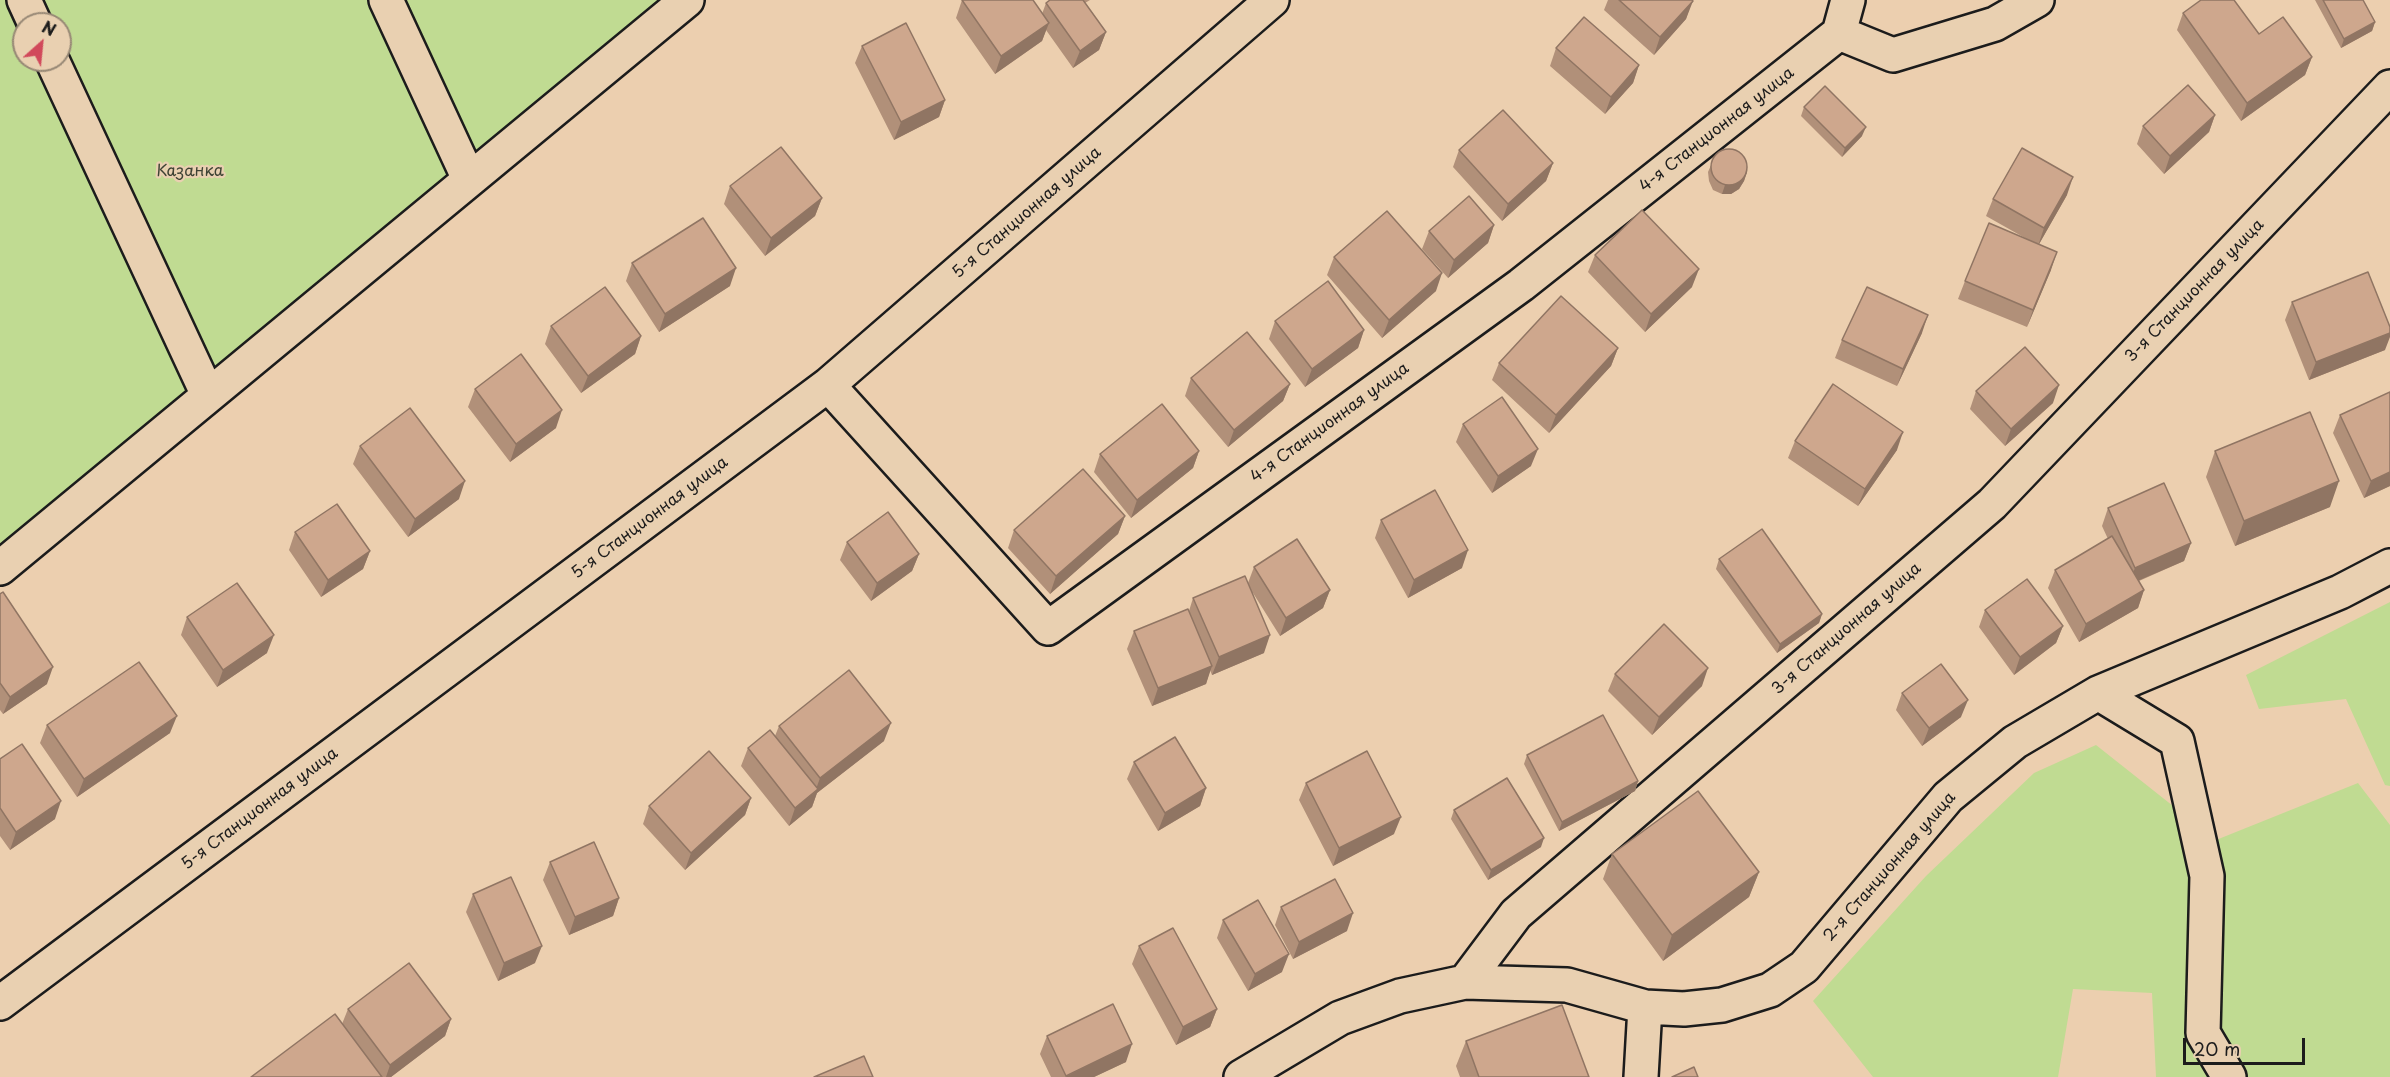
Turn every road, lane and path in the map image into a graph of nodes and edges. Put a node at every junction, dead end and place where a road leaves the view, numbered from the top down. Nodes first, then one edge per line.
1 (386, 0) edge
2 (687, 0) edge
3 (1272, 0) edge
4 (1848, 0) edge
5 (2037, 0) edge
6 (1839, 33) junction
7 (58, 72) edge
8 (2390, 87) edge
9 (469, 179) junction
10 (828, 385) junction
11 (208, 395) junction
12 (2390, 566) edge
13 (0, 568) edge
14 (2098, 693) junction
15 (1465, 982) junction
16 (0, 1003) edge
17 (1644, 1007) junction
18 (1241, 1077) edge
19 (1641, 1077) edge
20 (2229, 1077) edge

1 - 9 street
2 - 9 street
3 - 10 street, 5-я Станционная улица
4 - 6 street
5 - 6 street
6 - 10 street, 4-я Станционная улица
7 - 11 street
8 - 15 street, 3-я Станционная улица
9 - 11 street
10 - 16 street, 5-я Станционная улица
11 - 13 street
12 - 14 street, 2-я Станционная улица
14 - 17 street, 2-я Станционная улица
14 - 20 street
15 - 17 street, 2-я Станционная улица
15 - 18 street
17 - 19 street

